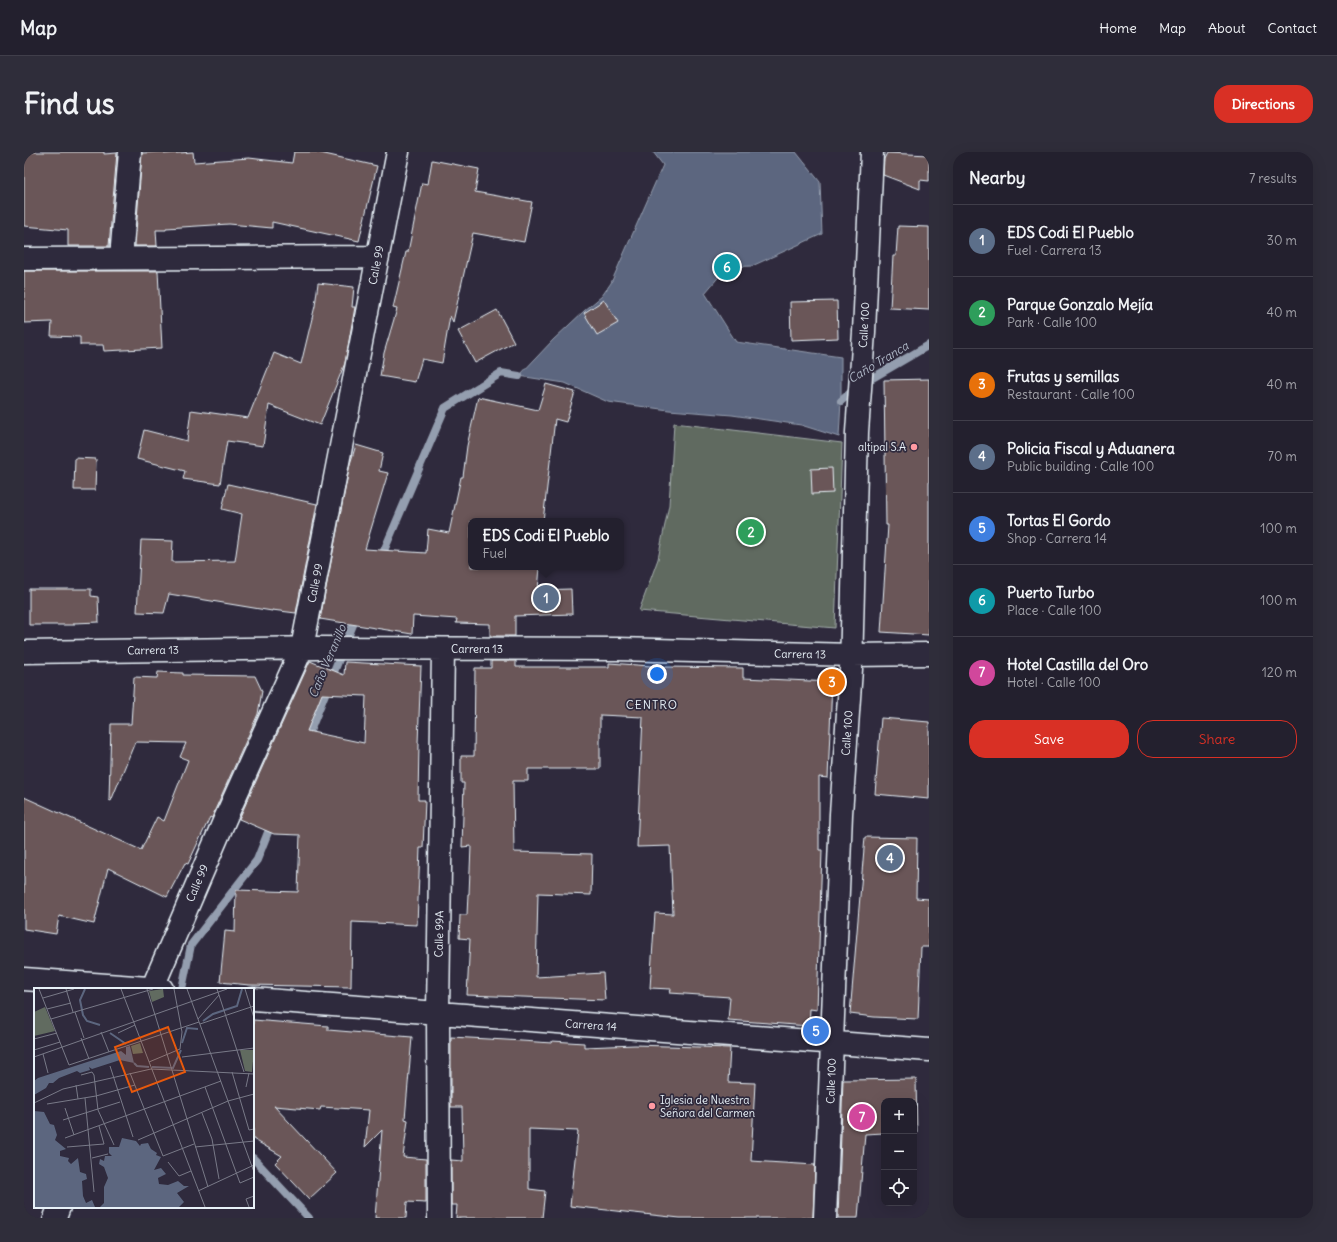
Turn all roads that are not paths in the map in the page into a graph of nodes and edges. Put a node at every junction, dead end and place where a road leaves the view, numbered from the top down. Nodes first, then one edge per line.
1 (130, 152) edge
2 (398, 152) edge
3 (872, 152) edge
4 (378, 257) junction
5 (121, 258) junction
6 (24, 259) edge
7 (310, 648) junction
8 (443, 649) junction
9 (24, 652) edge
10 (929, 654) edge
11 (852, 655) junction
12 (24, 979) edge
13 (142, 988) edge
14 (155, 988) edge
15 (254, 999) edge
16 (438, 1013) junction
17 (832, 1043) junction
18 (929, 1050) edge
19 (59, 1208) edge
20 (54, 1218) edge
21 (439, 1218) edge
22 (825, 1218) edge

1 - 5 street
2 - 4 street, Calle 99
3 - 11 street, Calle 100
4 - 5 street
4 - 7 street, Calle 99
5 - 6 street
7 - 8 street, Carrera 13
7 - 9 street, Carrera 13
7 - 14 street, Calle 99
8 - 11 street, Carrera 13
8 - 16 street, Calle 99A
10 - 11 street, Carrera 13
11 - 17 street, Calle 100
12 - 13 street
15 - 16 street, Carrera 14
16 - 17 street, Carrera 14
16 - 21 street, Calle 99A
17 - 18 street, Carrera 14
17 - 22 street, Calle 100
19 - 20 street

